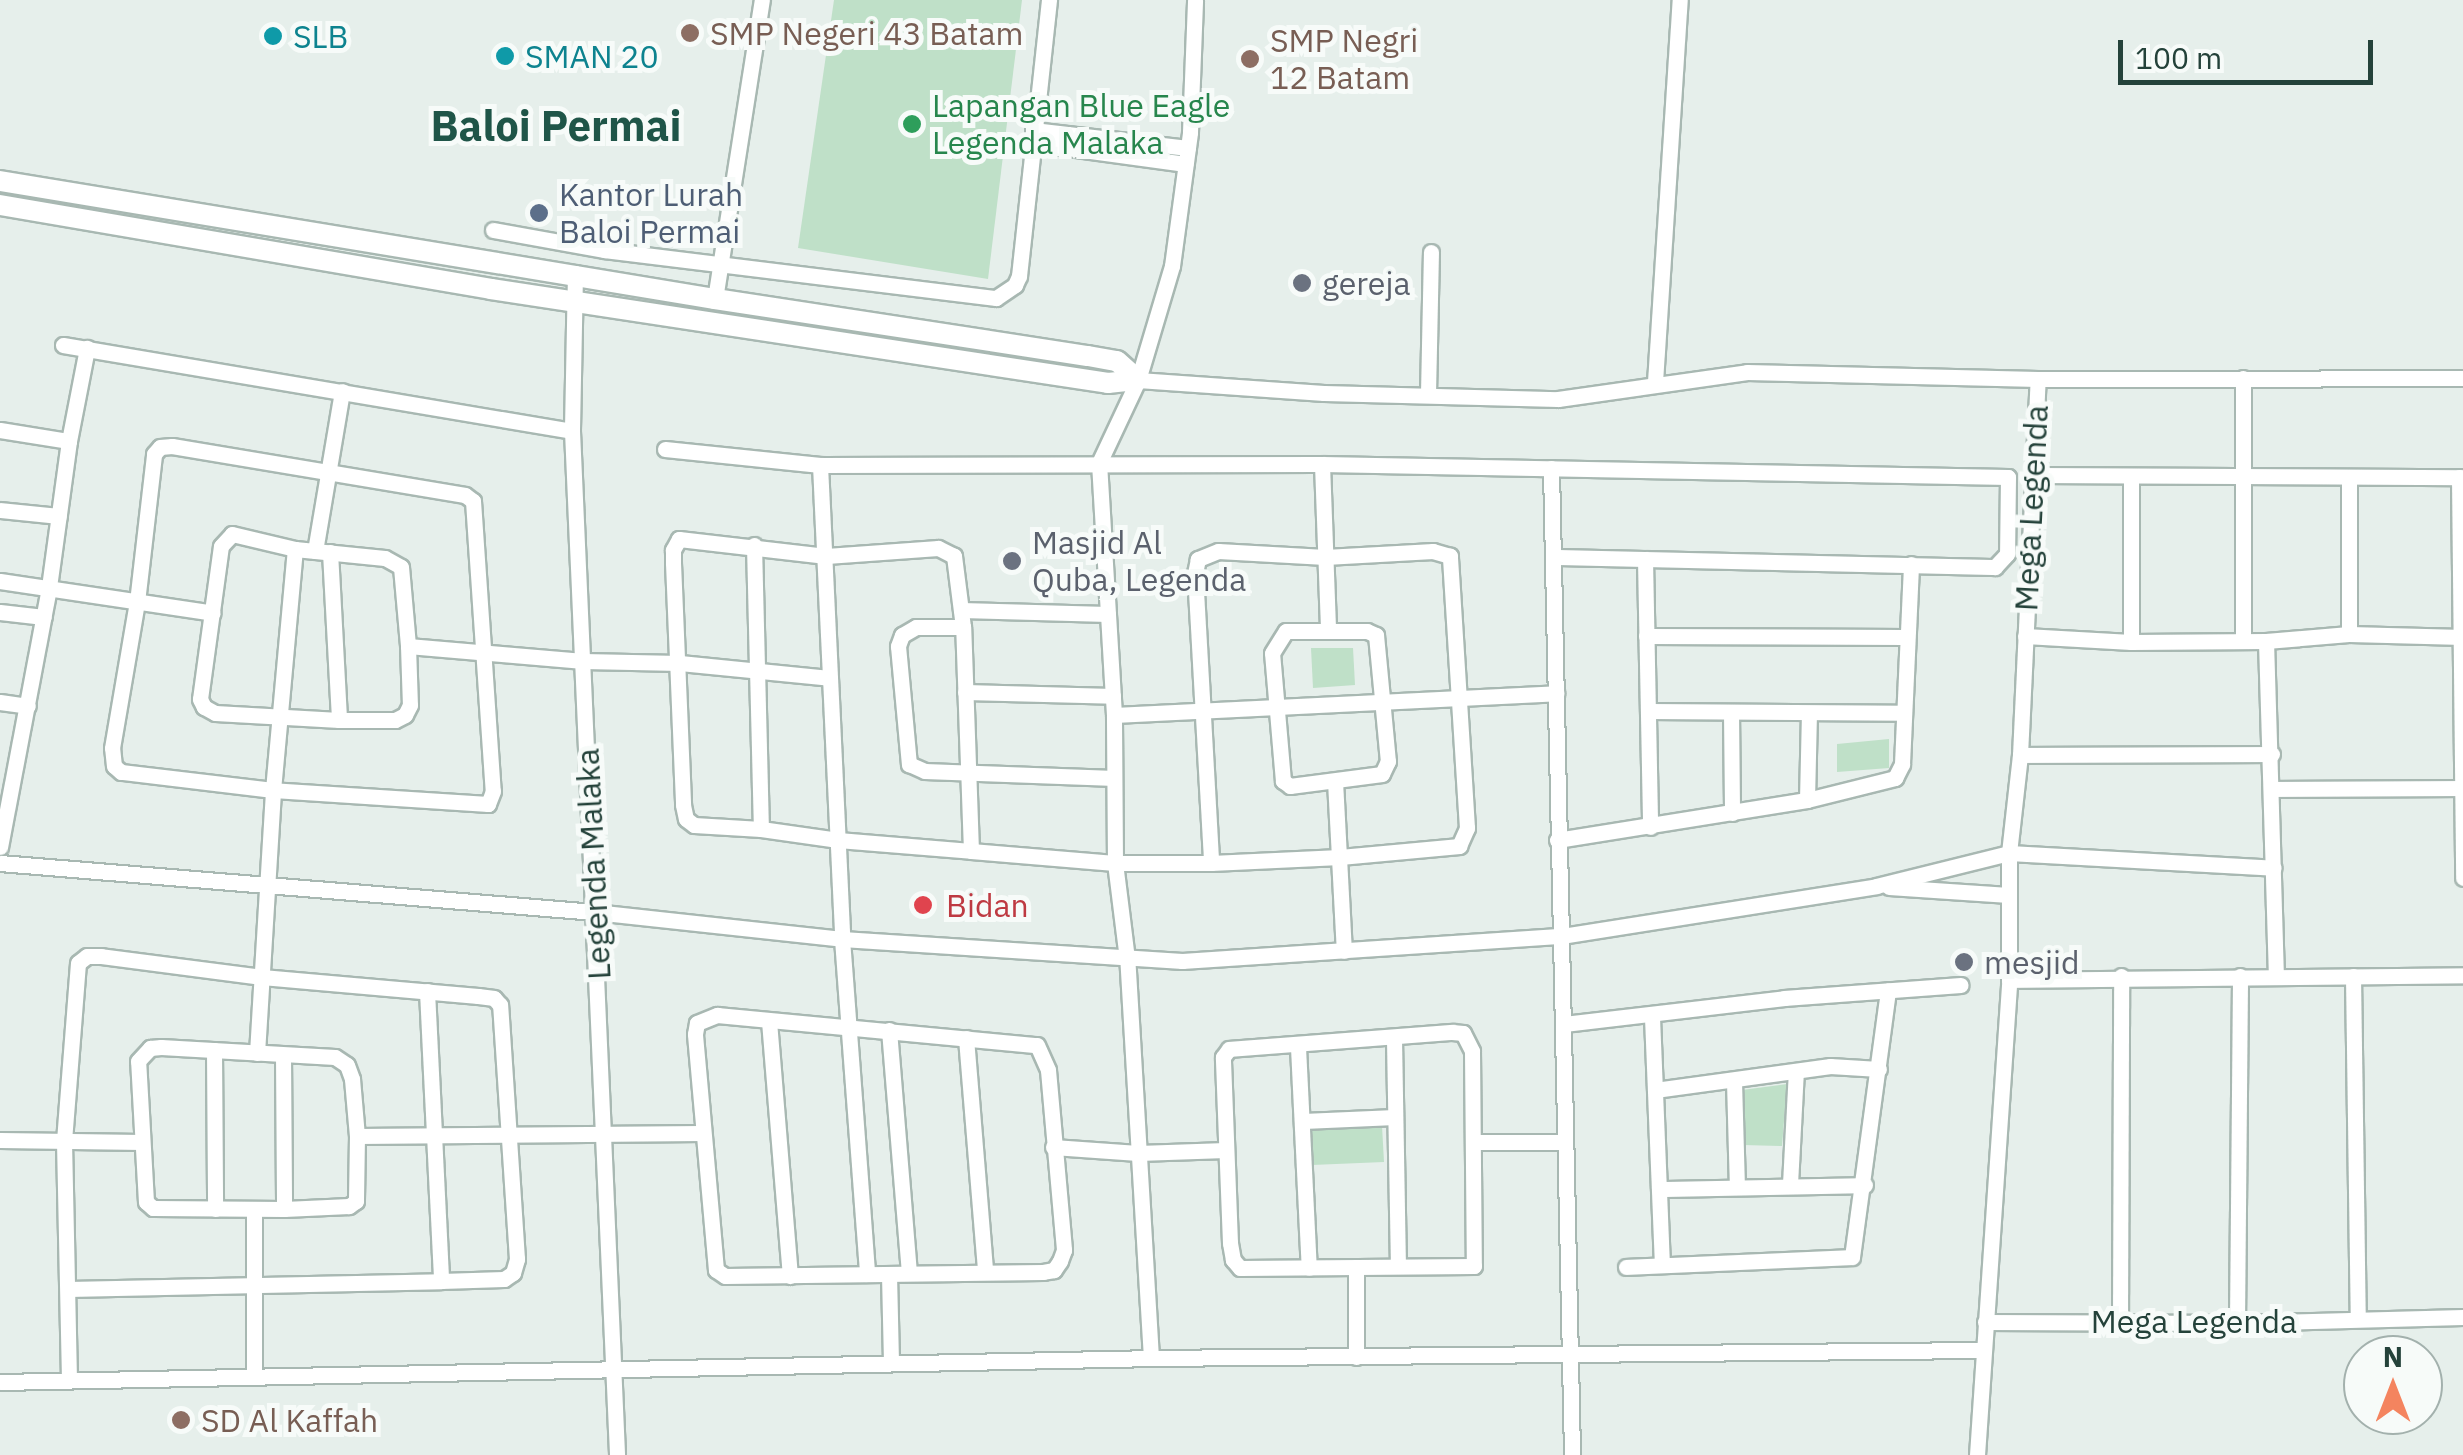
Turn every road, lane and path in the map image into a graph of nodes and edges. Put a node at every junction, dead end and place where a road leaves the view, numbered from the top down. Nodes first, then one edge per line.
1 (762, 0) edge
2 (1049, 0) edge
3 (1195, 0) edge
4 (1680, 0) edge
5 (1032, 136) junction
6 (1187, 156) junction
7 (0, 181) edge
8 (0, 204) edge
9 (494, 230) dead end
10 (1431, 252) dead end
11 (720, 263) junction
12 (575, 273) junction
13 (715, 300) junction
14 (576, 302) junction
15 (63, 345) dead end
16 (87, 348) junction
17 (2244, 378) junction
18 (2463, 378) edge
19 (2038, 379) junction
20 (1138, 380) junction
21 (1655, 382) junction
22 (342, 391) junction
23 (1428, 394) junction
24 (0, 430) edge
25 (572, 431) junction
26 (69, 441) junction
27 (665, 448) dead end
28 (1100, 463) junction
29 (1322, 464) junction
30 (820, 465) junction
31 (1551, 468) junction
32 (328, 472) junction
33 (2035, 475) junction
34 (2241, 477) junction
35 (2349, 477) junction
36 (2461, 477) edge
37 (2131, 478) junction
38 (0, 510) edge
39 (59, 516) junction
40 (754, 546) junction
41 (295, 548) junction
42 (322, 552) junction
43 (826, 556) junction
44 (1325, 557) junction
45 (1554, 557) junction
46 (1645, 560) junction
47 (1912, 564) junction
48 (0, 582) edge
49 (50, 587) junction
50 (137, 602) junction
51 (962, 610) junction
52 (0, 612) edge
53 (213, 612) junction
54 (1108, 614) junction
55 (44, 617) junction
56 (963, 627) junction
57 (1328, 630) junction
58 (2349, 634) junction
59 (1646, 636) junction
60 (2025, 636) junction
61 (1905, 637) junction
62 (2461, 637) edge
63 (2243, 640) junction
64 (2266, 641) junction
65 (2131, 642) junction
66 (408, 646) junction
67 (483, 650) junction
68 (583, 661) junction
69 (680, 663) junction
70 (755, 672) junction
71 (829, 678) junction
72 (964, 692) junction
73 (1556, 692) junction
74 (1113, 696) junction
75 (1459, 699) junction
76 (0, 702) edge
77 (1384, 703) junction
78 (28, 706) junction
79 (1276, 707) junction
80 (1648, 712) junction
81 (1730, 712) junction
82 (1903, 713) junction
83 (1206, 714) junction
84 (1808, 714) junction
85 (279, 715) junction
86 (1114, 715) junction
87 (339, 720) junction
88 (2461, 751) edge
89 (2272, 754) junction
90 (2020, 756) junction
91 (968, 774) junction
92 (1114, 778) junction
93 (1335, 781) junction
94 (7, 783) edge
95 (2458, 788) junction
96 (2272, 789) junction
97 (273, 790) junction
98 (1807, 800) junction
99 (1732, 813) junction
100 (1650, 827) junction
101 (760, 829) junction
102 (838, 840) junction
103 (1557, 840) junction
104 (0, 846) edge
105 (971, 851) junction
106 (2009, 853) junction
107 (1340, 856) junction
108 (0, 863) edge
109 (1115, 863) junction
110 (1211, 863) junction
111 (2463, 863) edge
112 (2274, 868) junction
113 (2463, 878) edge
114 (269, 886) junction
115 (1876, 886) junction
116 (2008, 895) junction
117 (595, 912) junction
118 (1562, 936) junction
119 (842, 938) junction
120 (1344, 951) junction
121 (1127, 959) junction
122 (2463, 974) edge
123 (2121, 976) junction
124 (2240, 976) junction
125 (2276, 976) junction
126 (2353, 976) junction
127 (262, 977) junction
128 (2009, 980) junction
129 (1961, 984) dead end
130 (1888, 990) junction
131 (427, 991) junction
132 (1652, 1016) junction
133 (769, 1021) junction
134 (1564, 1024) junction
135 (850, 1026) junction
136 (889, 1030) junction
137 (966, 1038) junction
138 (1394, 1039) junction
139 (1298, 1047) junction
140 (214, 1050) junction
141 (256, 1053) junction
142 (284, 1055) junction
143 (1879, 1068) junction
144 (1796, 1070) junction
145 (1734, 1081) junction
146 (1655, 1090) junction
147 (1395, 1116) junction
148 (1302, 1121) junction
149 (702, 1132) junction
150 (606, 1134) junction
151 (358, 1136) junction
152 (431, 1136) junction
153 (510, 1136) junction
154 (0, 1140) edge
155 (64, 1141) junction
156 (142, 1142) junction
157 (1473, 1142) junction
158 (1565, 1142) junction
159 (1053, 1147) junction
160 (1226, 1150) junction
161 (1138, 1153) junction
162 (1790, 1184) junction
163 (1865, 1185) junction
164 (1737, 1186) junction
165 (1659, 1189) junction
166 (215, 1209) junction
167 (254, 1209) junction
168 (284, 1209) junction
169 (1662, 1265) junction
170 (1398, 1266) junction
171 (1356, 1267) junction
172 (1626, 1267) dead end
173 (1309, 1268) junction
174 (985, 1270) junction
175 (909, 1272) junction
176 (867, 1274) junction
177 (889, 1274) junction
178 (790, 1276) junction
179 (441, 1282) junction
180 (258, 1284) junction
181 (68, 1289) junction
182 (2463, 1317) edge
183 (2358, 1319) junction
184 (1985, 1322) junction
185 (2120, 1322) junction
186 (2237, 1323) junction
187 (1982, 1350) junction
188 (1568, 1353) junction
189 (1356, 1357) junction
190 (1150, 1358) junction
191 (890, 1363) junction
192 (615, 1370) junction
193 (254, 1376) junction
194 (69, 1378) junction
195 (0, 1382) edge
196 (617, 1455) edge
197 (1572, 1455) edge
198 (1977, 1455) edge

1 - 11 street
2 - 5 street
3 - 6 street
4 - 21 street
5 - 6 street
5 - 11 street
6 - 20 street
7 - 12 street
8 - 14 street
9 - 11 street
10 - 23 street
11 - 13 street
12 - 13 street
12 - 14 street, Legenda Malaka
13 - 20 street
14 - 20 street
14 - 25 street, Legenda Malaka
15 - 16 street
16 - 22 street
16 - 26 street
17 - 18 street
17 - 19 street
17 - 34 street
19 - 21 street
19 - 33 street, Mega Legenda
20 - 23 street
20 - 28 street
21 - 23 street
22 - 25 street
22 - 32 street
24 - 26 street
25 - 68 street, Legenda Malaka
26 - 39 street
27 - 30 street
28 - 29 street
28 - 30 street
28 - 54 street
29 - 31 street
29 - 44 street
30 - 43 street
31 - 45 street
31 - 47 street
32 - 42 street
32 - 50 street
32 - 67 street
33 - 37 street
33 - 60 street, Mega Legenda
34 - 35 street
34 - 37 street
34 - 63 street
35 - 36 street
35 - 58 street
36 - 62 street
37 - 65 street
38 - 39 street
39 - 49 street
40 - 43 street
40 - 69 street
40 - 70 street
41 - 42 street
41 - 53 street
41 - 85 street
42 - 66 street
42 - 87 street
43 - 51 street
43 - 71 street
44 - 57 street
44 - 75 street
44 - 83 street
45 - 46 street
45 - 73 street
46 - 47 street
46 - 59 street
47 - 61 street
48 - 49 street
49 - 50 street
49 - 55 street
50 - 53 street
50 - 97 street
51 - 54 street
51 - 56 street
52 - 55 street
53 - 85 street
54 - 74 street
55 - 78 street
56 - 72 street
56 - 91 street
57 - 77 street
57 - 79 street
58 - 62 street, Mega Legenda
58 - 64 street, Mega Legenda
59 - 61 street
59 - 80 street
60 - 65 street, Mega Legenda
60 - 90 street, Mega Legenda
61 - 82 street
62 - 88 street
63 - 64 street, Mega Legenda
63 - 65 street, Mega Legenda
64 - 89 street
66 - 67 street
66 - 87 street
67 - 68 street
67 - 97 street
68 - 69 street
68 - 117 street, Legenda Malaka
69 - 70 street
69 - 101 street
70 - 71 street
70 - 101 street
71 - 102 street
72 - 74 street
72 - 91 street
73 - 75 street
73 - 103 street
74 - 86 street
75 - 77 street
75 - 107 street
76 - 78 street
77 - 79 street
77 - 93 street
78 - 94 street
79 - 83 street
79 - 93 street
80 - 81 street
80 - 100 street
81 - 84 street
81 - 99 street
82 - 84 street
82 - 98 street
83 - 86 street
83 - 110 street
84 - 98 street
85 - 87 street
85 - 97 street
86 - 92 street
88 - 95 street
89 - 90 street
89 - 96 street
90 - 106 street, Mega Legenda
91 - 92 street
91 - 105 street
92 - 109 street
93 - 107 street
94 - 104 street
95 - 96 street
95 - 111 street
96 - 112 street
97 - 114 street
98 - 99 street
99 - 100 street
100 - 103 street
101 - 102 street
102 - 105 street
102 - 119 street
103 - 118 street
105 - 109 street
106 - 112 street
106 - 115 street
106 - 116 street, Mega Legenda
107 - 110 street
107 - 120 street
108 - 114 street
109 - 110 street
109 - 121 street
111 - 113 street
112 - 125 street
114 - 117 street
114 - 127 street
115 - 116 street
115 - 118 street
116 - 128 street, Mega Legenda
117 - 119 street
117 - 150 street, Legenda Malaka
118 - 120 street
118 - 134 street
119 - 121 street
119 - 135 street
120 - 121 street
121 - 161 street
122 - 126 street
123 - 124 street
123 - 128 street
123 - 185 street
124 - 125 street
124 - 186 street
125 - 126 street
126 - 183 street
127 - 131 street
127 - 141 street
127 - 155 street
128 - 184 street, Mega Legenda
129 - 130 street
130 - 132 street
130 - 143 street
131 - 152 street
131 - 153 street
132 - 134 street
132 - 146 street
133 - 135 street
133 - 149 street
133 - 178 street
134 - 158 street
135 - 136 street
135 - 176 street
136 - 137 street
136 - 175 street
137 - 159 street
137 - 174 street
138 - 139 street
138 - 147 street
138 - 157 street
139 - 148 street
139 - 160 street
140 - 141 street
140 - 156 street
140 - 166 street
141 - 142 street
142 - 151 street
142 - 168 street
143 - 144 street
143 - 163 street
144 - 145 street
144 - 162 street
145 - 146 street
145 - 164 street
146 - 165 street
147 - 148 street
147 - 170 street
148 - 173 street
149 - 150 street
149 - 178 street
150 - 153 street
150 - 192 street, Legenda Malaka
151 - 152 street
151 - 168 street
152 - 153 street
152 - 179 street
153 - 179 street
154 - 155 street
155 - 156 street
155 - 181 street
156 - 166 street
157 - 158 street
157 - 170 street
158 - 188 street
159 - 161 street
159 - 174 street
160 - 161 street
160 - 173 street
161 - 190 street
162 - 163 street
162 - 164 street
163 - 169 street
164 - 165 street
165 - 169 street
166 - 167 street
167 - 168 street
167 - 180 street
169 - 172 street
170 - 171 street
171 - 173 street
171 - 189 street
174 - 175 street
175 - 177 street
176 - 177 street
176 - 178 street
177 - 191 street
179 - 180 street
180 - 181 street
180 - 193 street
181 - 194 street
182 - 183 street, Mega Legenda
183 - 186 street, Mega Legenda
184 - 185 street, Mega Legenda
184 - 187 street, Mega Legenda
185 - 186 street, Mega Legenda
187 - 188 street
187 - 198 street, Mega Legenda
188 - 189 street
188 - 197 street
189 - 190 street
190 - 191 street
191 - 192 street
192 - 193 street
192 - 196 street, Legenda Malaka
193 - 194 street
194 - 195 street

